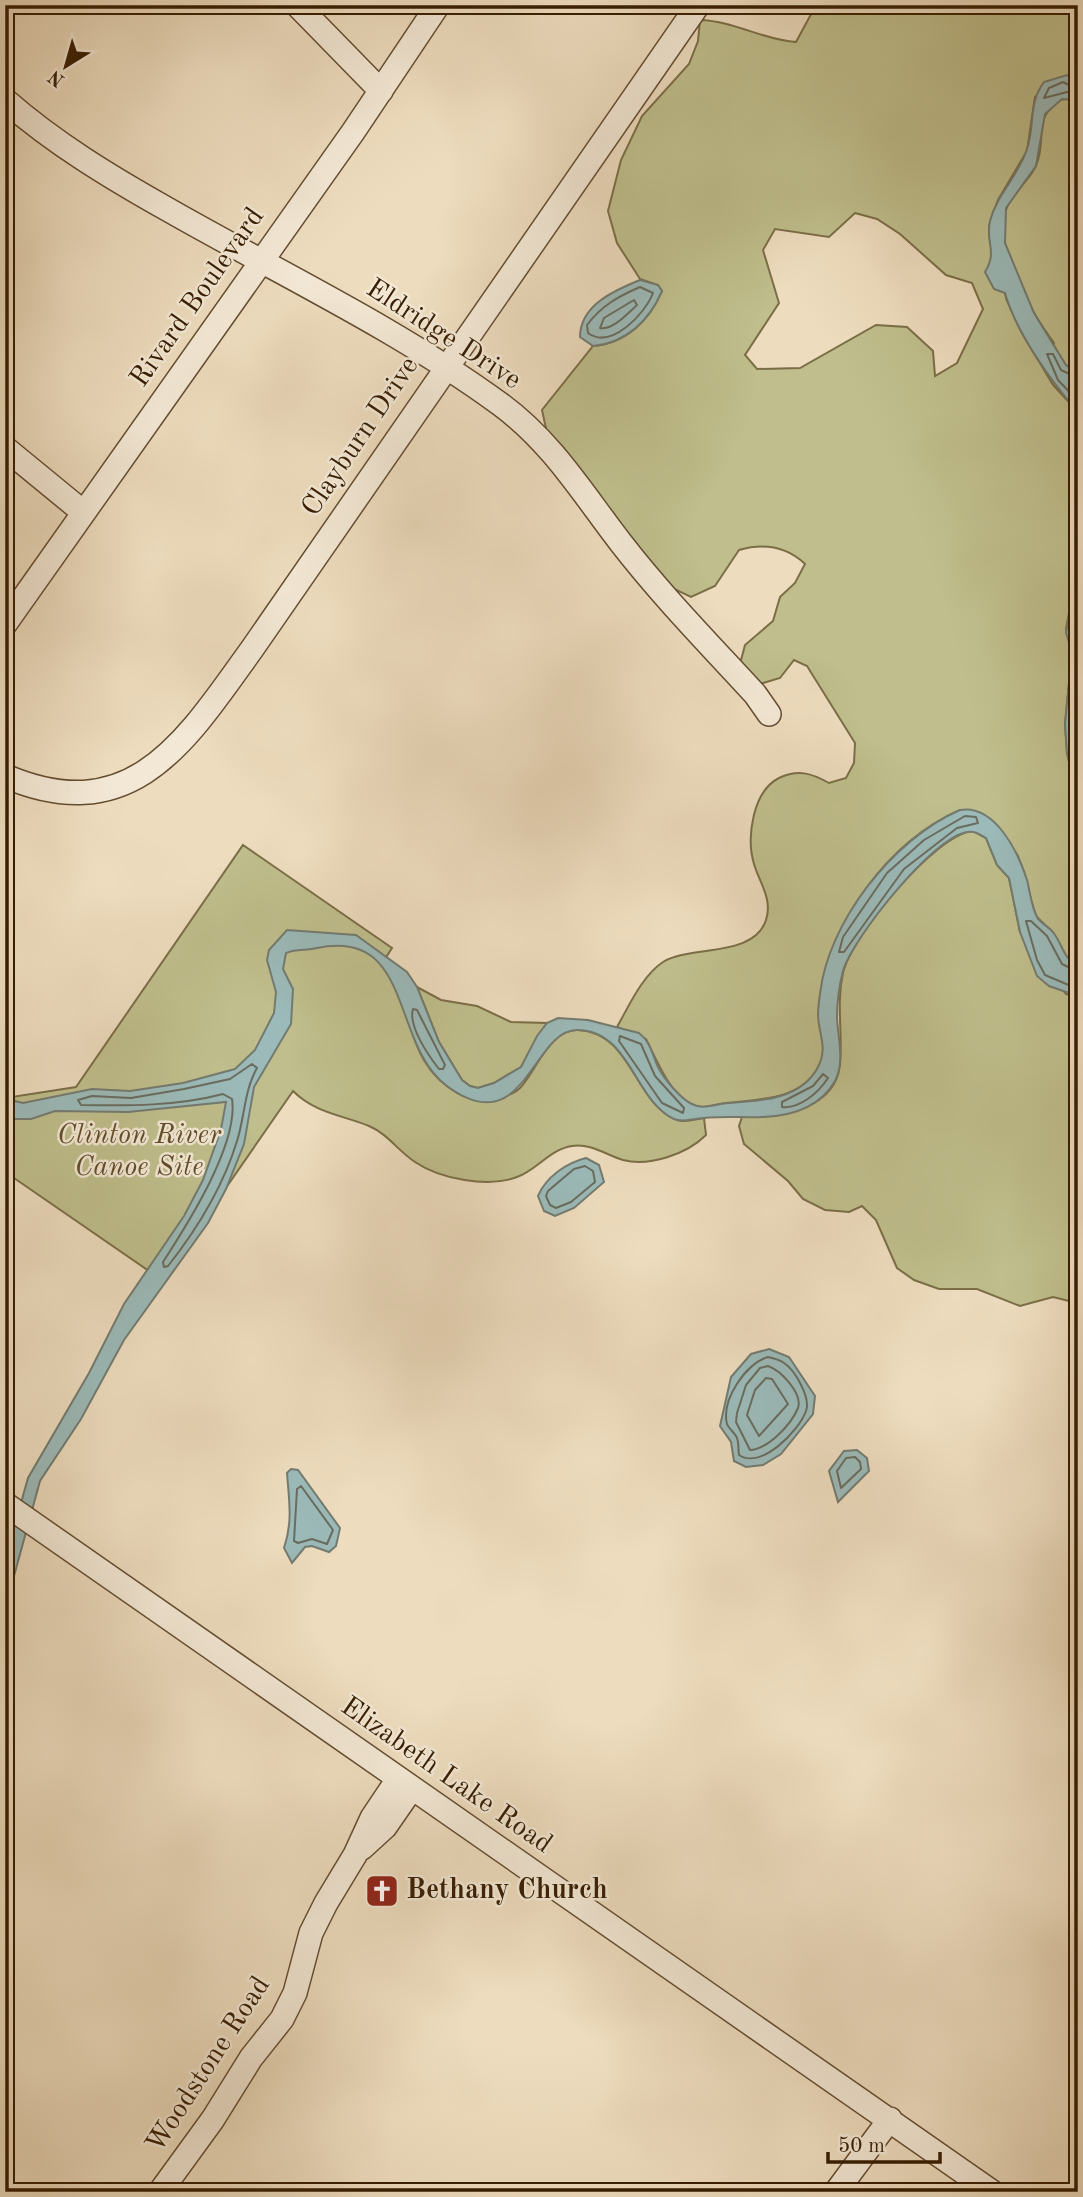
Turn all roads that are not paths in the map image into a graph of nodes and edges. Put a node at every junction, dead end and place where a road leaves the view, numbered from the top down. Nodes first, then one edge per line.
1 (297, 5) edge
2 (438, 5) edge
3 (698, 5) edge
4 (381, 91) junction
5 (5, 100) edge
6 (260, 262) junction
7 (445, 367) junction
8 (5, 448) edge
9 (83, 512) junction
10 (5, 624) edge
11 (769, 714) dead end
12 (5, 776) edge
13 (5, 1504) edge
14 (405, 1783) junction
15 (890, 2119) junction
16 (160, 2192) edge
17 (836, 2192) edge
18 (992, 2192) edge

1 - 4 street
2 - 4 street, Rivard Boulevard
3 - 7 street, Clayburn Drive
4 - 6 street, Rivard Boulevard
5 - 6 street, Eldridge Drive
6 - 7 street, Eldridge Drive
6 - 9 street, Rivard Boulevard
7 - 11 street, Eldridge Drive
7 - 12 street, Clayburn Drive
8 - 9 street
9 - 10 street, Rivard Boulevard
13 - 14 street, Elizabeth Lake Road
14 - 15 street, Elizabeth Lake Road
14 - 16 street, Woodstone Road
15 - 17 street
15 - 18 street, Elizabeth Lake Road

